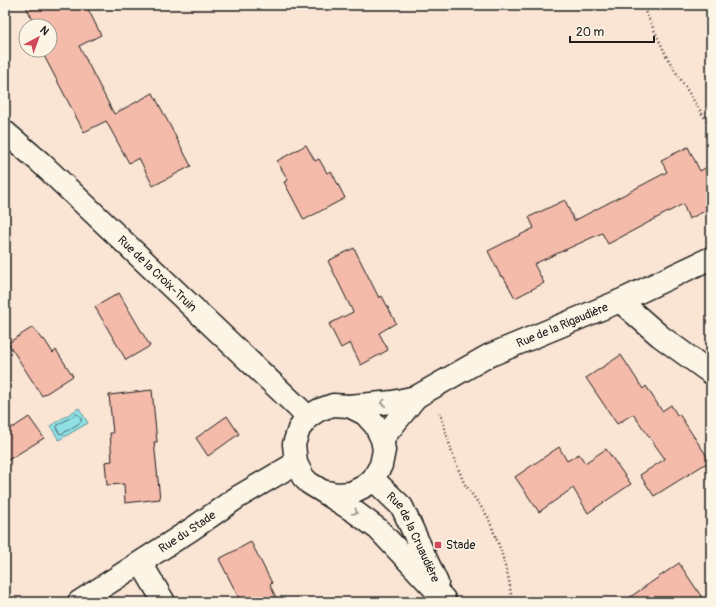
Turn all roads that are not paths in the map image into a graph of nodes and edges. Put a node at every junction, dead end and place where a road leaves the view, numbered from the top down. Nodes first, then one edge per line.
1 (5, 132) edge
2 (711, 258) edge
3 (620, 301) junction
4 (711, 373) edge
5 (422, 395) junction
6 (348, 406) junction
7 (308, 417) junction
8 (382, 439) junction
9 (296, 463) junction
10 (373, 479) junction
11 (322, 491) junction
12 (141, 563) junction
13 (445, 600) edge
14 (80, 602) edge
15 (164, 602) edge

1 - 7 main road, Rue de la Croix-Truin
2 - 3 main road, Rue de la Rigaudière
3 - 4 main road
3 - 5 main road, Rue de la Rigaudière
5 -> 6 main road, Rue de la Rigaudière
5 - 8 main road, Rue de la Rigaudière
6 - 7 main road
6 - 8 main road
7 - 9 main road
8 - 10 main road
9 - 11 main road
9 - 12 main road, Rue du Stade
10 - 11 main road
10 - 13 main road, Rue de la Cruaudière
11 -> 13 main road
12 - 14 main road, Rue du Stade
12 - 15 main road

